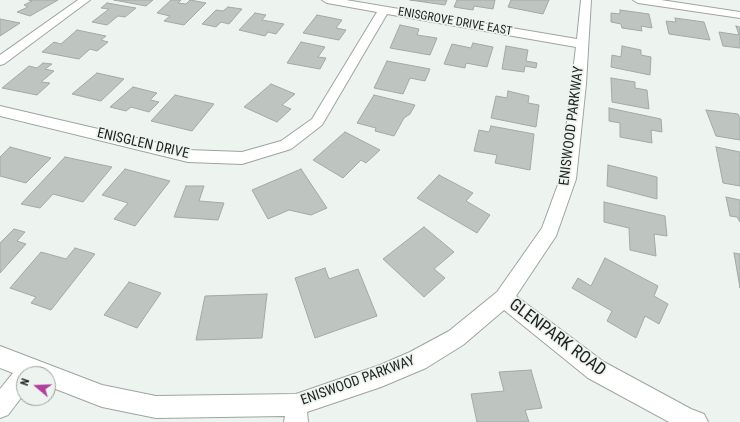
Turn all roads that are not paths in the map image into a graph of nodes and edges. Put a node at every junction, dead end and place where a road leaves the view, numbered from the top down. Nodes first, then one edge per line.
1 (85, 0) edge
2 (327, 0) edge
3 (586, 0) edge
4 (638, 0) edge
5 (384, 10) junction
6 (740, 15) edge
7 (582, 44) junction
8 (0, 61) edge
9 (0, 111) edge
10 (504, 298) junction
11 (0, 358) edge
12 (17, 366) edge
13 (56, 381) edge
14 (16, 391) edge
15 (0, 407) edge
16 (296, 413) edge
17 (696, 422) edge

1 - 8 street
2 - 5 street, ENISGROVE DRIVE EAST
3 - 7 street, ENISWOOD PARKWAY
4 - 6 street
5 - 7 street, ENISGROVE DRIVE EAST
5 - 9 street, ENISGLEN DRIVE
7 - 10 street, ENISWOOD PARKWAY
10 - 16 street, ENISWOOD PARKWAY
10 - 17 street, GLENPARK ROAD
11 - 12 street, ENISWOOD PARKWAY
13 - 16 street, ENISWOOD PARKWAY
14 - 15 street

